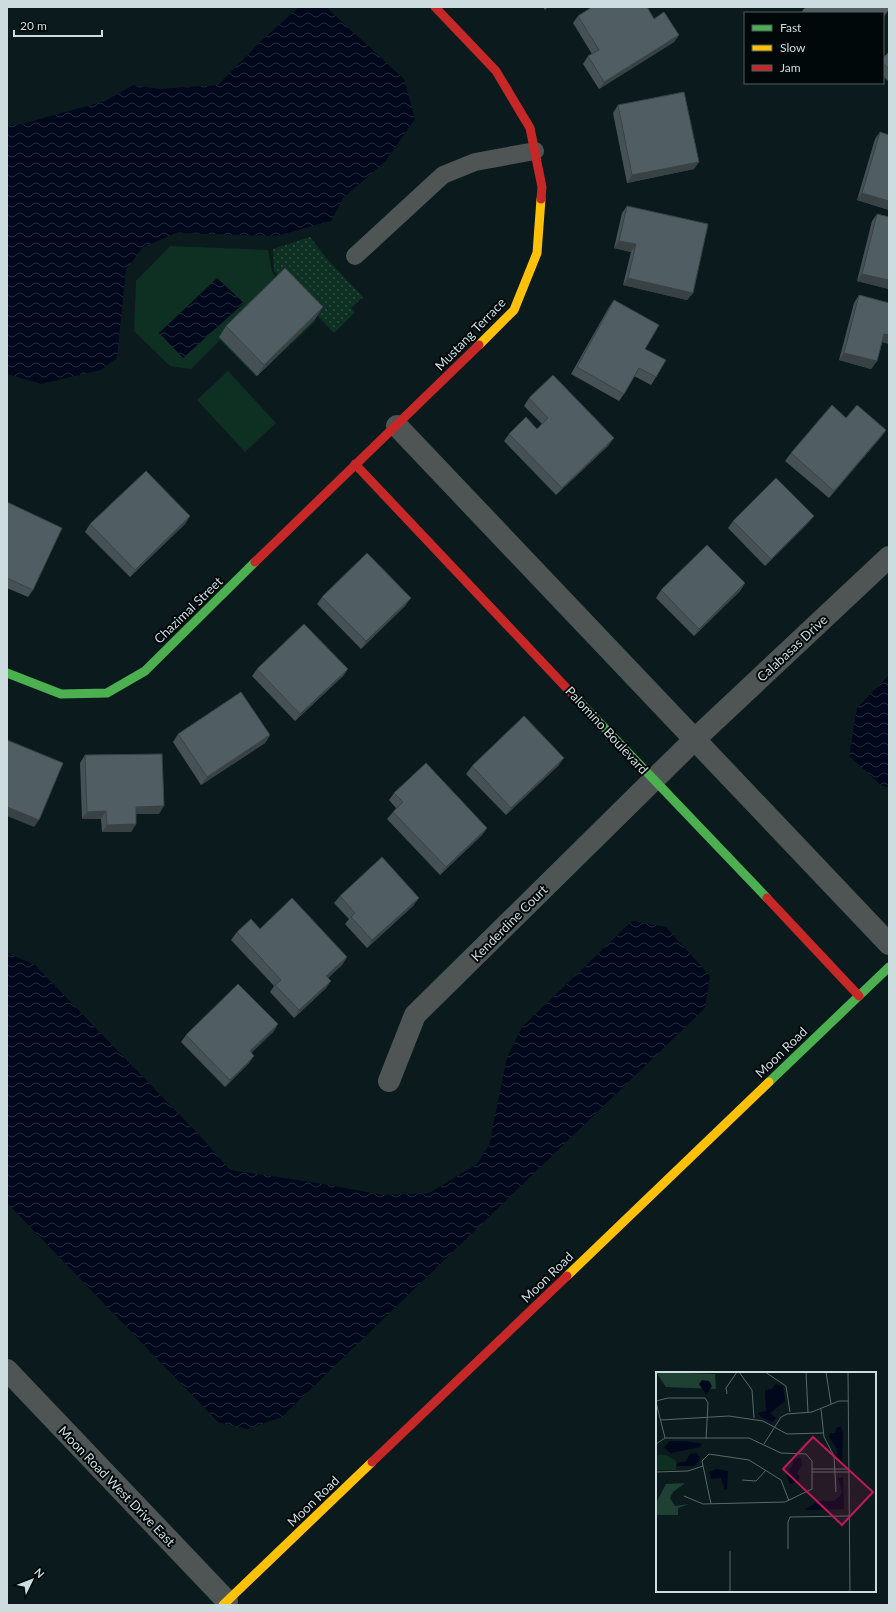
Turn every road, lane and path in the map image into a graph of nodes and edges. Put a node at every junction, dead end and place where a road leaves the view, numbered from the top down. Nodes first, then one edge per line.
1 (435, 7) edge
2 (535, 151) junction
3 (355, 256) dead end
4 (397, 426) junction
5 (355, 464) junction
6 (889, 557) edge
7 (7, 672) edge
8 (694, 740) junction
9 (654, 780) junction
10 (889, 944) edge
11 (889, 967) edge
12 (859, 996) junction
13 (389, 1081) dead end
14 (7, 1370) edge
15 (225, 1603) edge

1 - 2 street, Mustang Terrace
2 - 3 lane
2 - 4 street, Mustang Terrace
4 - 5 street, Mustang Terrace
4 - 8 street
5 - 7 street, Chazimal Street
5 - 9 street, Palomino Boulevard
6 - 8 street, Calabasas Drive
8 - 9 street, Calabasas Drive
8 - 10 street
9 - 12 street, Palomino Boulevard
9 - 13 street, Kenderdine Court
11 - 12 street, Moon Road
12 - 15 street, Moon Road
14 - 15 street, Moon Road West Drive East

